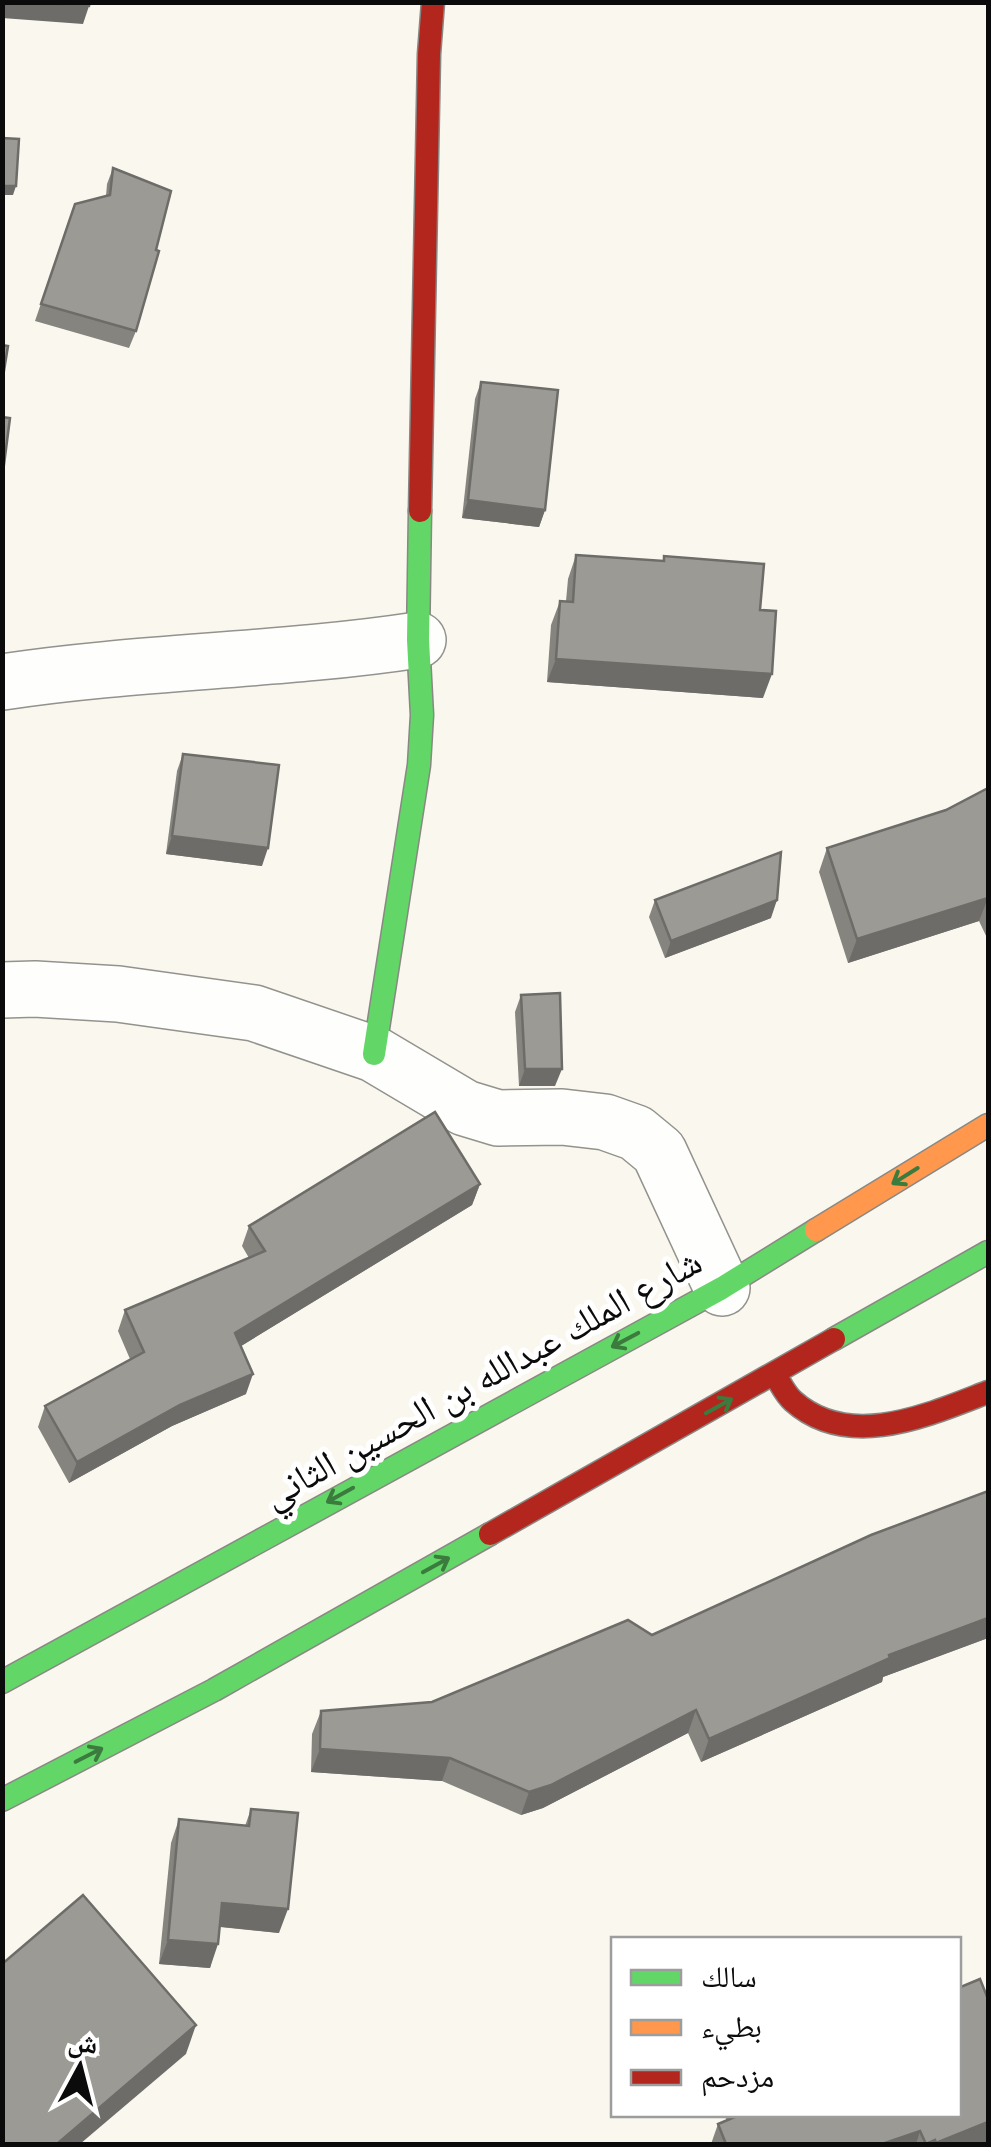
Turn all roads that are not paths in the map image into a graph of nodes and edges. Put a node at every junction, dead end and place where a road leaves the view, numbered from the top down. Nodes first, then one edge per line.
1 (433, 2) edge
2 (418, 640) junction
3 (2, 682) edge
4 (2, 990) edge
5 (374, 1054) junction
6 (988, 1124) edge
7 (988, 1252) edge
8 (722, 1288) junction
9 (775, 1375) junction
10 (988, 1392) edge
11 (2, 1654) edge
12 (45, 1658) junction
13 (2, 1682) edge
14 (2, 1800) edge

1 - 2 main road
2 - 3 street
2 - 5 main road
4 - 5 street
5 - 8 street
6 -> 8 main road, شارع الملك عبدالله بن الحسين الثاني
7 - 9 main road
8 -> 12 main road, شارع الملك عبدالله بن الحسين الثاني
9 - 10 main road
14 -> 9 main road
11 - 12 main road
12 - 13 main road, شارع الملك عبدالله بن الحسين الثاني

